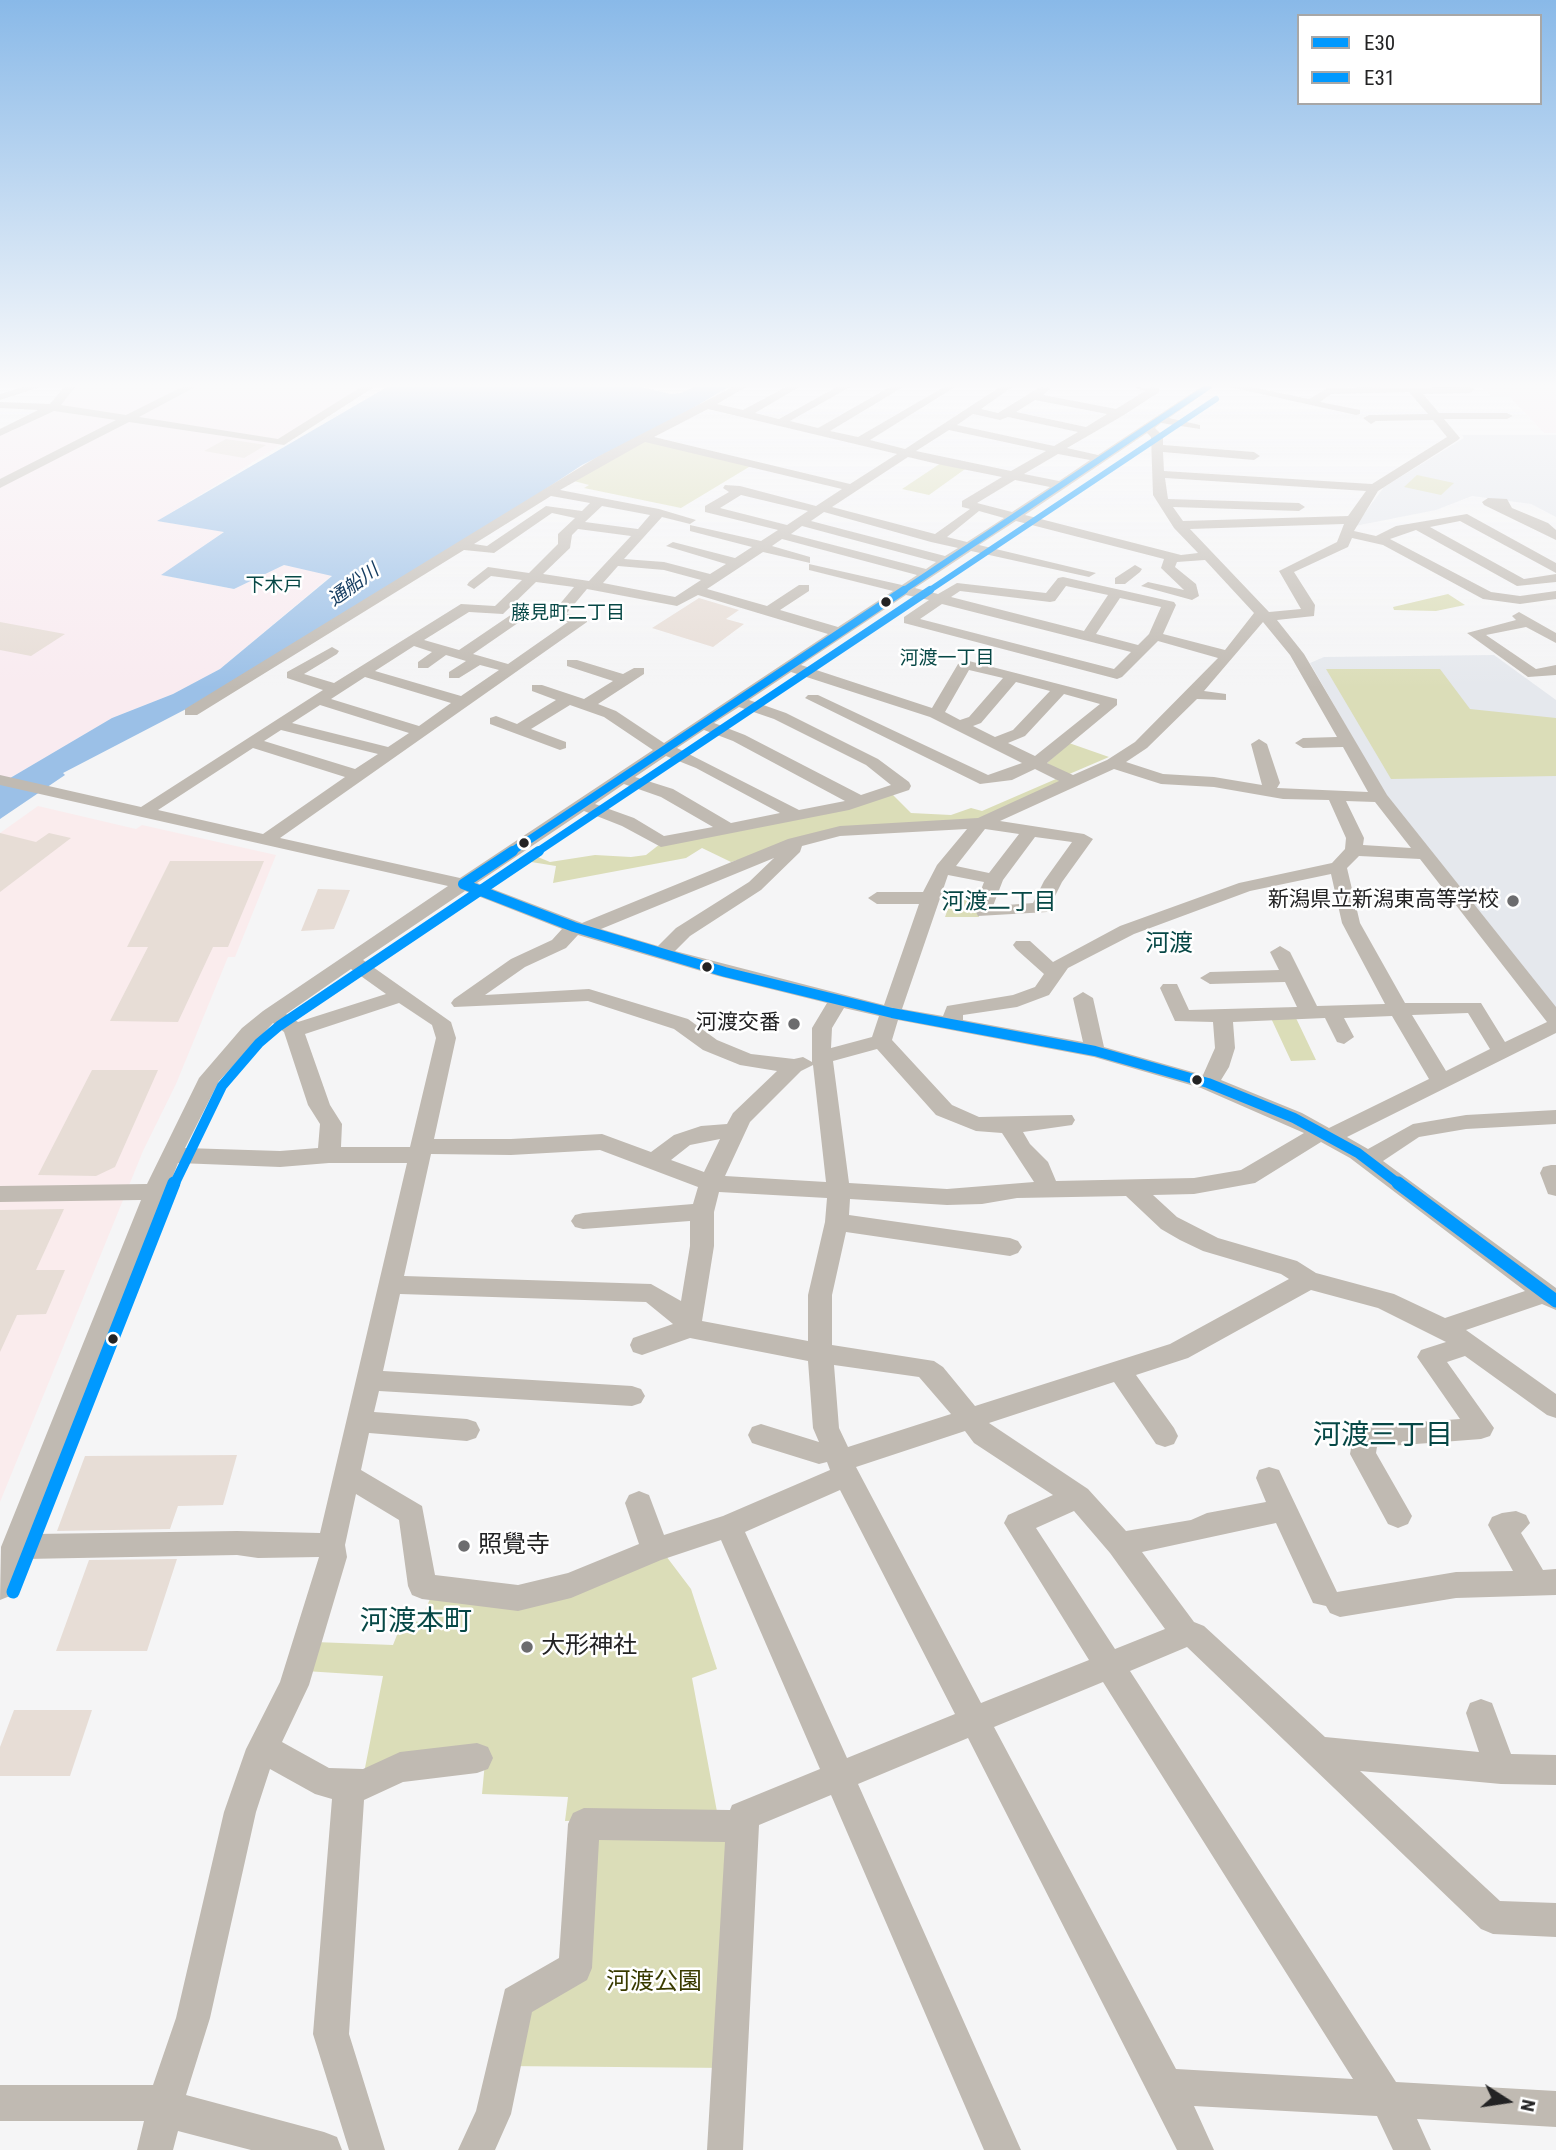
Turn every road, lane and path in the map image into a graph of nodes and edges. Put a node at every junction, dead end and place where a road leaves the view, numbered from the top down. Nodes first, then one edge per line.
1 (558, 487) edge
2 (729, 487) edge
3 (807, 487) edge
4 (824, 487) edge
5 (850, 487) edge
6 (992, 487) edge
7 (1056, 487) edge
8 (1164, 487) edge
9 (1364, 487) edge
10 (853, 488) joint
11 (1160, 488) junction
12 (1374, 488) joint
13 (740, 490) junction
14 (550, 492) junction
15 (600, 501) junction
16 (1301, 502) dead end
17 (821, 509) junction
18 (1507, 510) dead end
19 (973, 512) dead end
20 (659, 513) junction
21 (1012, 516) junction
22 (609, 517) dead end
23 (583, 518) junction
24 (1179, 525) junction
25 (1349, 526) junction
26 (1418, 526) junction
27 (996, 527) junction
28 (790, 528) junction
29 (642, 533) junction
30 (1556, 536) edge
31 (936, 539) junction
32 (1380, 539) junction
33 (1070, 545) dead end
34 (673, 546) dead end
35 (469, 547) junction
36 (762, 547) junction
37 (965, 547) junction
38 (1172, 556) junction
39 (1206, 556) junction
40 (944, 560) junction
41 (614, 562) junction
42 (738, 563) junction
43 (1135, 569) dead end
44 (1556, 569) edge
45 (925, 573) junction
46 (530, 577) junction
47 (1556, 578) edge
48 (713, 579) junction
49 (589, 584) junction
50 (474, 585) dead end
51 (1118, 587) junction
52 (804, 588) dead end
53 (697, 590) junction
54 (900, 590) junction
55 (1556, 595) edge
56 (1049, 598) junction
57 (1507, 599) junction
58 (939, 600) junction
59 (498, 611) junction
60 (769, 611) junction
61 (539, 615) junction
62 (1264, 615) junction
63 (1529, 622) junction
64 (1033, 623) junction
65 (838, 632) junction
66 (1088, 636) junction
67 (1155, 636) junction
68 (1556, 639) edge
69 (411, 641) junction
70 (444, 650) junction
71 (1142, 650) junction
72 (332, 651) dead end
73 (461, 655) junction
74 (1228, 656) junction
75 (478, 660) junction
76 (572, 663) dead end
77 (423, 664) dead end
78 (787, 666) junction
79 (511, 669) junction
80 (1556, 670) edge
81 (363, 672) junction
82 (454, 675) dead end
83 (1012, 677) junction
84 (838, 684) junction
85 (537, 688) dead end
86 (336, 689) junction
87 (1060, 690) junction
88 (1193, 694) junction
89 (1221, 697) dead end
90 (569, 699) junction
91 (319, 700) junction
92 (737, 701) junction
93 (463, 702) junction
94 (586, 705) junction
95 (191, 712) dead end
96 (936, 714) junction
97 (496, 721) dead end
98 (701, 724) junction
99 (279, 725) junction
100 (961, 725) junction
101 (518, 730) junction
102 (420, 731) junction
103 (251, 742) junction
104 (997, 742) junction
105 (1348, 742) junction
106 (1303, 743) dead end
107 (1259, 744) dead end
108 (560, 745) dead end
109 (664, 750) junction
110 (389, 752) junction
111 (1038, 762) junction
112 (1113, 762) junction
113 (356, 775) junction
114 (623, 778) junction
115 (0, 780) edge
116 (1072, 781) junction
117 (1267, 790) junction
118 (1335, 796) junction
119 (1380, 797) junction
120 (862, 802) junction
121 (583, 805) junction
122 (143, 814) junction
123 (796, 815) junction
124 (981, 823) junction
125 (729, 828) junction
126 (1030, 831) junction
127 (265, 840) junction
128 (794, 843) junction
129 (1354, 850) junction
130 (1424, 854) junction
131 (1338, 867) junction
132 (943, 869) junction
133 (994, 879) junction
134 (463, 884) junction
135 (877, 898) dead end
136 (931, 898) junction
137 (578, 928) junction
138 (1023, 945) dead end
139 (1280, 952) dead end
140 (661, 954) junction
141 (350, 960) junction
142 (1054, 973) junction
143 (1292, 976) junction
144 (1210, 978) dead end
145 (1170, 988) dead end
146 (399, 996) junction
147 (1083, 998) dead end
148 (839, 1000) junction
149 (461, 1003) junction
150 (982, 1006) junction
151 (1397, 1009) junction
152 (1320, 1012) junction
153 (892, 1013) junction
154 (271, 1015) junction
155 (1222, 1015) junction
156 (441, 1022) junction
157 (1556, 1022) edge
158 (952, 1024) junction
159 (294, 1031) junction
160 (990, 1031) junction
161 (1344, 1037) dead end
162 (881, 1041) junction
163 (1094, 1051) junction
164 (1502, 1054) junction
165 (822, 1058) junction
166 (794, 1066) junction
167 (1444, 1080) junction
168 (1208, 1083) junction
169 (1556, 1117) edge
170 (1063, 1120) dead end
171 (1009, 1126) junction
172 (733, 1131) junction
173 (1324, 1135) junction
174 (421, 1151) junction
175 (170, 1155) junction
176 (329, 1155) junction
177 (656, 1160) junction
178 (1368, 1160) junction
179 (1556, 1173) edge
180 (710, 1183) junction
181 (1556, 1188) edge
182 (1048, 1189) junction
183 (1133, 1189) junction
184 (155, 1192) junction
185 (839, 1193) junction
186 (0, 1194) edge
187 (702, 1212) junction
188 (583, 1221) dead end
189 (837, 1222) junction
190 (1010, 1247) dead end
191 (1308, 1280) junction
192 (390, 1285) junction
193 (1551, 1295) edge
194 (688, 1328) junction
195 (1444, 1328) junction
196 (642, 1345) dead end
197 (1471, 1345) junction
198 (820, 1353) junction
199 (1119, 1370) junction
200 (370, 1380) junction
201 (632, 1396) dead end
202 (1556, 1408) edge
203 (971, 1421) junction
204 (360, 1422) junction
205 (467, 1430) dead end
206 (761, 1435) dead end
207 (1165, 1436) dead end
208 (840, 1462) junction
209 (349, 1476) junction
210 (1269, 1478) dead end
211 (1078, 1497) junction
212 (639, 1503) dead end
213 (1283, 1510) junction
214 (1398, 1516) dead end
215 (1516, 1523) dead end
216 (729, 1526) junction
217 (1120, 1544) junction
218 (331, 1545) junction
219 (15, 1548) junction
220 (655, 1550) junction
221 (1545, 1581) edge
222 (0, 1587) edge
223 (1185, 1634) junction
224 (1108, 1665) junction
225 (1481, 1713) dead end
226 (974, 1718) junction
227 (263, 1748) junction
228 (1320, 1752) junction
229 (477, 1758) dead end
230 (1502, 1769) junction
231 (1556, 1770) edge
232 (838, 1776) junction
233 (349, 1784) junction
234 (743, 1826) junction
235 (1556, 1920) edge
236 (1166, 2086) junction
237 (1388, 2101) junction
238 (0, 2103) edge
239 (168, 2103) junction
240 (1556, 2109) edge
241 (155, 2150) edge
242 (324, 2150) edge
243 (367, 2150) edge
244 (476, 2150) edge
245 (725, 2150) edge
246 (1003, 2150) edge
247 (1196, 2150) edge
248 (1413, 2150) edge

1 - 14 street
2 - 13 street
3 - 4 street
5 - 10 street
6 - 21 street
7 - 21 street
8 - 11 street
9 - 12 street
10 - 17 street
11 - 16 street
11 - 24 street
12 - 25 street
13 - 17 street
13 - 28 street
14 - 15 street
14 - 35 street
15 - 20 street
15 - 23 street
17 - 28 street
17 - 31 street
18 - 30 street
19 - 31 street
20 - 29 street
20 - 36 street
21 - 27 street
21 - 38 street
22 - 23 street
23 - 29 street
23 - 35 street
23 - 46 street
24 - 25 street
24 - 39 street
25 - 32 street
25 - 62 street
26 - 32 street
26 - 44 street
26 - 47 street
27 - 33 street
27 - 37 street
28 - 36 street
28 - 40 street
28 - 45 street
29 - 41 street
31 - 37 street
32 - 57 street
34 - 42 street
35 - 95 street
36 - 42 street
36 - 54 street
37 - 40 street
37 - 51 street
38 - 39 street
38 - 51 street
39 - 62 street
40 - 45 street
41 - 48 street
41 - 49 street
42 - 48 street
43 - 51 street
45 - 54 street
46 - 49 street
46 - 50 street
46 - 59 street
48 - 53 street
49 - 53 street
49 - 61 street
51 - 56 street
51 - 66 street
51 - 67 street
52 - 60 street
53 - 60 street
54 - 58 street
54 - 65 street
55 - 57 street
56 - 58 street
56 - 64 street
57 - 63 street
58 - 64 street
58 - 71 street
59 - 61 street
59 - 69 street
60 - 65 street
61 - 73 street
61 - 79 street
62 - 74 street
62 - 105 street
63 - 68 street
63 - 80 street
64 - 66 street
65 - 78 street
66 - 71 street
67 - 71 street
67 - 74 street
69 - 70 street
69 - 81 street
70 - 73 street
70 - 77 street
72 - 86 street
73 - 75 street
74 - 88 street
75 - 79 street
75 - 82 street
76 - 94 street
78 - 84 street
78 - 92 street
79 - 93 street
81 - 86 street
81 - 93 street
83 - 87 street
83 - 96 street
83 - 100 street
84 - 96 street
84 - 111 street
85 - 90 street
86 - 91 street
87 - 104 street
87 - 111 street
88 - 89 street
88 - 112 street
90 - 94 street
90 - 101 street
91 - 99 street
91 - 102 street
92 - 98 street
92 - 120 street
93 - 102 street
94 - 109 street
96 - 100 street
97 - 101 street
98 - 109 street
98 - 120 street
99 - 103 street
99 - 110 street
100 - 104 street
101 - 108 street
102 - 110 street
103 - 113 street
103 - 122 street
104 - 111 street
105 - 106 street
105 - 119 street
107 - 117 street
109 - 114 street
109 - 123 street
110 - 113 street
111 - 116 street
112 - 116 street
112 - 117 street
113 - 127 street
114 - 121 street
114 - 125 street
115 - 122 street
116 - 124 street
117 - 118 street
118 - 119 street
118 - 129 street
119 - 130 street
120 - 123 street
121 - 125 street
121 - 134 street
122 - 127 street
123 - 125 street
124 - 126 street
124 - 128 street
124 - 132 street
126 - 133 street
126 - 133 street
127 - 134 street
128 - 137 street
128 - 140 street
129 - 130 street
129 - 131 street
130 - 157 street
131 - 142 street
131 - 151 street
132 - 133 street
132 - 136 street
134 - 137 street
134 - 141 street
135 - 136 street
136 - 153 street
137 - 140 street
137 - 149 street
138 - 142 street
139 - 143 street
140 - 148 street
141 - 146 street
141 - 154 street
142 - 150 street
143 - 144 street
143 - 152 street
145 - 155 street
146 - 156 street
146 - 159 street
147 - 163 street
148 - 153 street
148 - 165 street
149 - 156 street
149 - 166 street
150 - 158 street
150 - 160 street
151 - 152 street
151 - 164 street
151 - 167 street
152 - 155 street
152 - 161 street
153 - 158 street
153 - 162 street
154 - 159 street
154 - 175 street
155 - 168 street
156 - 174 street
157 - 164 street
158 - 160 street
159 - 176 street
160 - 163 street
162 - 165 street
162 - 171 street
163 - 168 street
164 - 167 street
165 - 166 street
165 - 185 street
166 - 172 street
167 - 173 street
168 - 173 street
169 - 178 street
170 - 171 street
171 - 182 street
172 - 177 street
172 - 180 street
173 - 178 street
173 - 183 street
174 - 176 street
174 - 177 street
174 - 192 street
175 - 176 street
175 - 184 street
177 - 180 street
178 - 193 street
179 - 181 street
180 - 185 street
180 - 187 street
182 - 183 street
182 - 185 street
183 - 191 street
184 - 186 street
184 - 219 street
185 - 189 street
187 - 188 street
187 - 194 street
189 - 190 street
189 - 198 street
191 - 195 street
191 - 199 street
192 - 194 street
192 - 200 street
193 - 195 street
194 - 196 street
194 - 198 street
195 - 197 street
197 - 202 street
197 - 214 street
198 - 203 street
198 - 208 street
199 - 203 street
199 - 207 street
200 - 201 street
200 - 204 street
203 - 208 street
203 - 211 street
204 - 205 street
204 - 209 street
206 - 208 street
208 - 216 street
208 - 226 street
209 - 218 street
209 - 220 street
210 - 213 street
211 - 217 street
211 - 224 street
212 - 220 street
213 - 217 street
213 - 221 street
215 - 221 street
216 - 220 street
216 - 232 street
217 - 223 street
218 - 219 street
218 - 227 street
219 - 222 street
223 - 224 street
223 - 228 street
224 - 226 street
224 - 237 street
225 - 230 street
226 - 232 street
226 - 236 street
227 - 233 street
227 - 239 street
228 - 230 street
228 - 235 street
229 - 233 street
230 - 231 street
232 - 234 street
232 - 246 street
233 - 243 street
234 - 244 street
234 - 245 street
236 - 237 street
236 - 247 street
237 - 240 street
237 - 248 street
238 - 239 street
239 - 241 street
239 - 242 street

